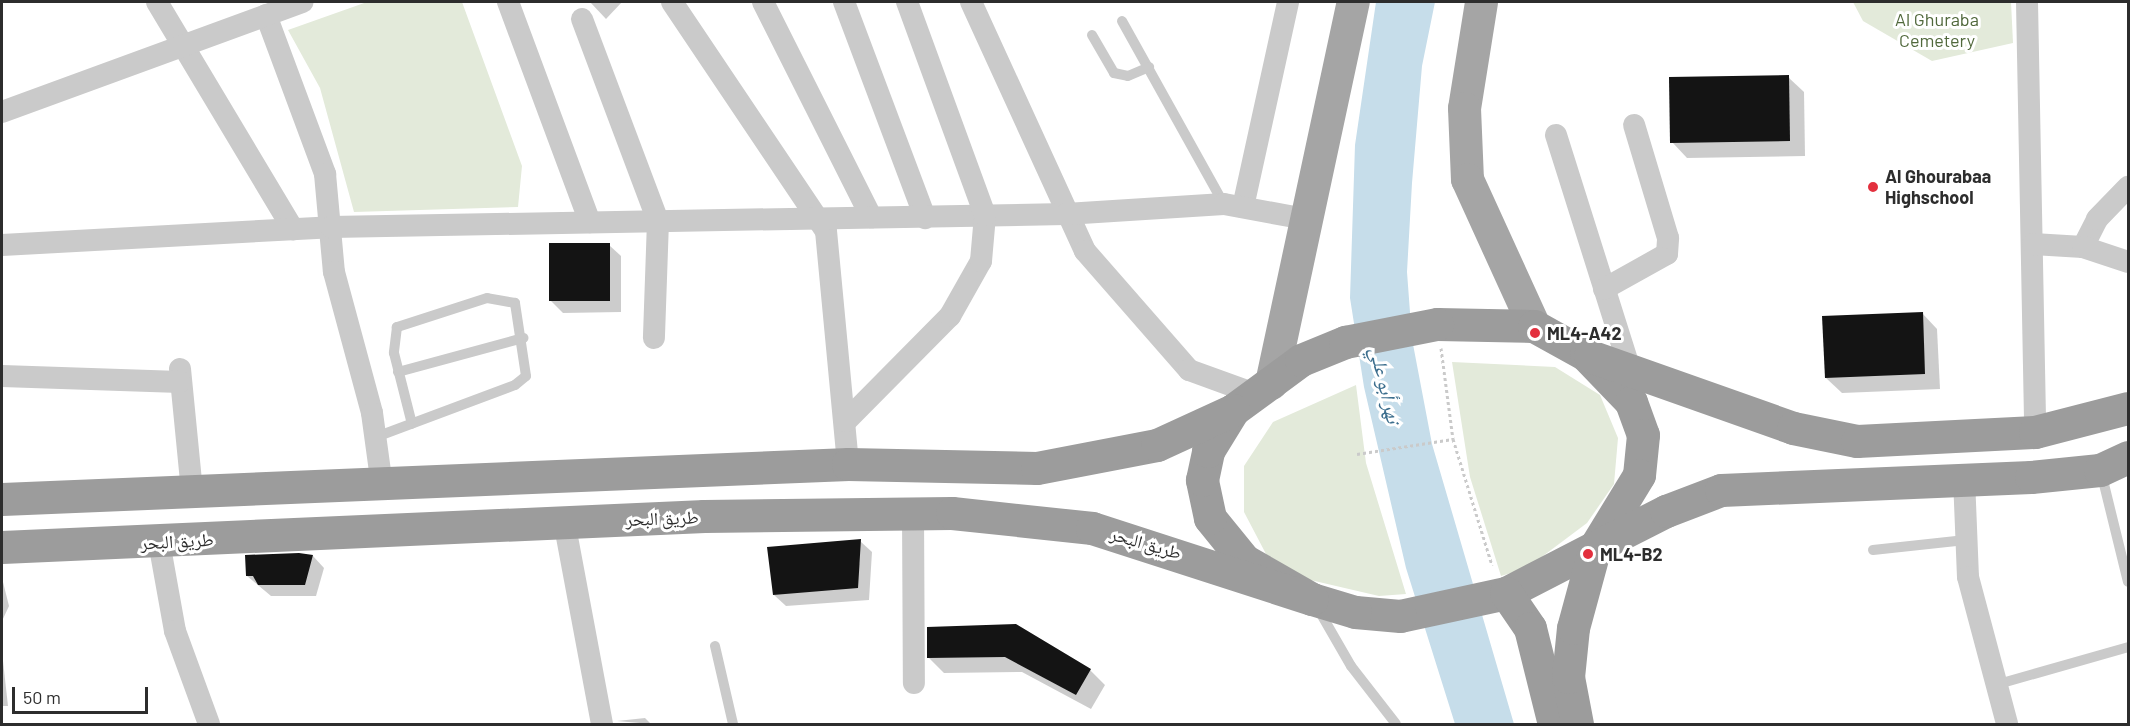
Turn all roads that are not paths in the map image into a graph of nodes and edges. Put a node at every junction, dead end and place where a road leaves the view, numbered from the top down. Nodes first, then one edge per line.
1 (157, 2) edge
2 (303, 2) edge
3 (508, 2) edge
4 (672, 2) edge
5 (763, 2) edge
6 (844, 2) edge
7 (907, 2) edge
8 (971, 2) edge
9 (1288, 2) edge
10 (1353, 2) edge
11 (1481, 2) edge
12 (2027, 2) edge
13 (266, 15) junction
14 (582, 20) dead end
15 (1122, 21) dead end
16 (1092, 35) dead end
17 (183, 45) junction
18 (1149, 67) junction
19 (2, 112) edge
20 (1634, 125) dead end
21 (1556, 135) dead end
22 (2128, 187) edge
23 (1234, 205) junction
24 (1066, 214) junction
25 (985, 215) junction
26 (820, 216) junction
27 (871, 217) junction
28 (925, 218) junction
29 (1306, 219) junction
30 (658, 220) junction
31 (590, 222) junction
32 (331, 227) junction
33 (293, 229) junction
34 (2033, 244) junction
35 (2, 245) edge
36 (2084, 247) junction
37 (2128, 262) edge
38 (1605, 289) junction
39 (1534, 326) junction
40 (523, 338) junction
41 (654, 338) dead end
42 (1586, 355) junction
43 (1630, 369) junction
44 (398, 372) junction
45 (2, 376) edge
46 (1253, 396) junction
47 (2128, 408) edge
48 (846, 421) junction
49 (412, 424) junction
50 (2035, 432) junction
51 (376, 437) junction
52 (848, 464) junction
53 (2114, 464) edge
54 (1964, 478) junction
55 (382, 486) junction
56 (192, 492) junction
57 (2, 499) edge
58 (913, 513) junction
59 (564, 521) junction
60 (1965, 540) junction
61 (159, 542) junction
62 (2, 547) edge
63 (1595, 547) junction
64 (1873, 550) dead end
65 (2128, 582) edge
66 (1506, 593) junction
67 (1312, 599) junction
68 (715, 646) dead end
69 (2128, 647) edge
70 (914, 683) dead end
71 (1995, 685) junction
72 (209, 724) edge
73 (602, 724) edge
74 (733, 724) edge
75 (1396, 724) edge
76 (1554, 724) edge
77 (1577, 724) edge
78 (2007, 724) edge

1 - 17 street
2 - 13 street
3 - 31 street
4 - 26 street
5 - 27 street
6 - 28 street
7 - 25 street
8 - 24 street
9 - 23 street
10 - 29 main road
11 - 39 main road
12 - 34 street
13 - 17 street
13 - 32 street
14 - 30 street
15 - 18 lane
16 - 18 lane
17 - 19 street
17 - 33 street
18 - 23 lane
20 - 38 street
21 - 38 street
22 - 36 street
23 - 24 street
23 - 29 street
24 - 25 street
24 - 46 street
25 - 28 street
25 - 48 street
26 - 27 street
26 - 30 street
26 - 48 street
27 - 28 street
29 - 46 main road
30 - 31 street
30 - 41 street
31 - 32 street
32 - 33 street
32 - 51 street
33 - 35 street
34 - 36 street
34 - 50 street
36 - 37 street
38 - 43 street
39 - 42 highway
39 - 46 highway
40 - 44 lane
40 - 44 lane
40 - 49 lane
42 - 43 highway
42 - 63 highway
43 - 50 highway
44 - 49 lane
45 - 56 street
46 - 52 highway
46 - 67 highway
47 - 50 highway
48 - 52 street
49 - 51 lane
51 - 55 street
52 - 55 highway
53 - 54 highway
53 - 65 lane
54 - 60 street
54 - 63 highway
55 - 56 highway
56 - 57 highway
58 - 59 highway, طريق البحر
58 - 67 highway, طريق البحر
58 - 70 street
59 - 61 highway, طريق البحر
59 - 73 street
60 - 64 lane
60 - 71 street
61 - 62 highway, طريق البحر
61 - 72 street
63 - 66 highway
63 - 77 highway
66 - 67 highway
66 - 76 highway
67 - 75 lane
68 - 74 lane
69 - 71 lane
71 - 78 street

